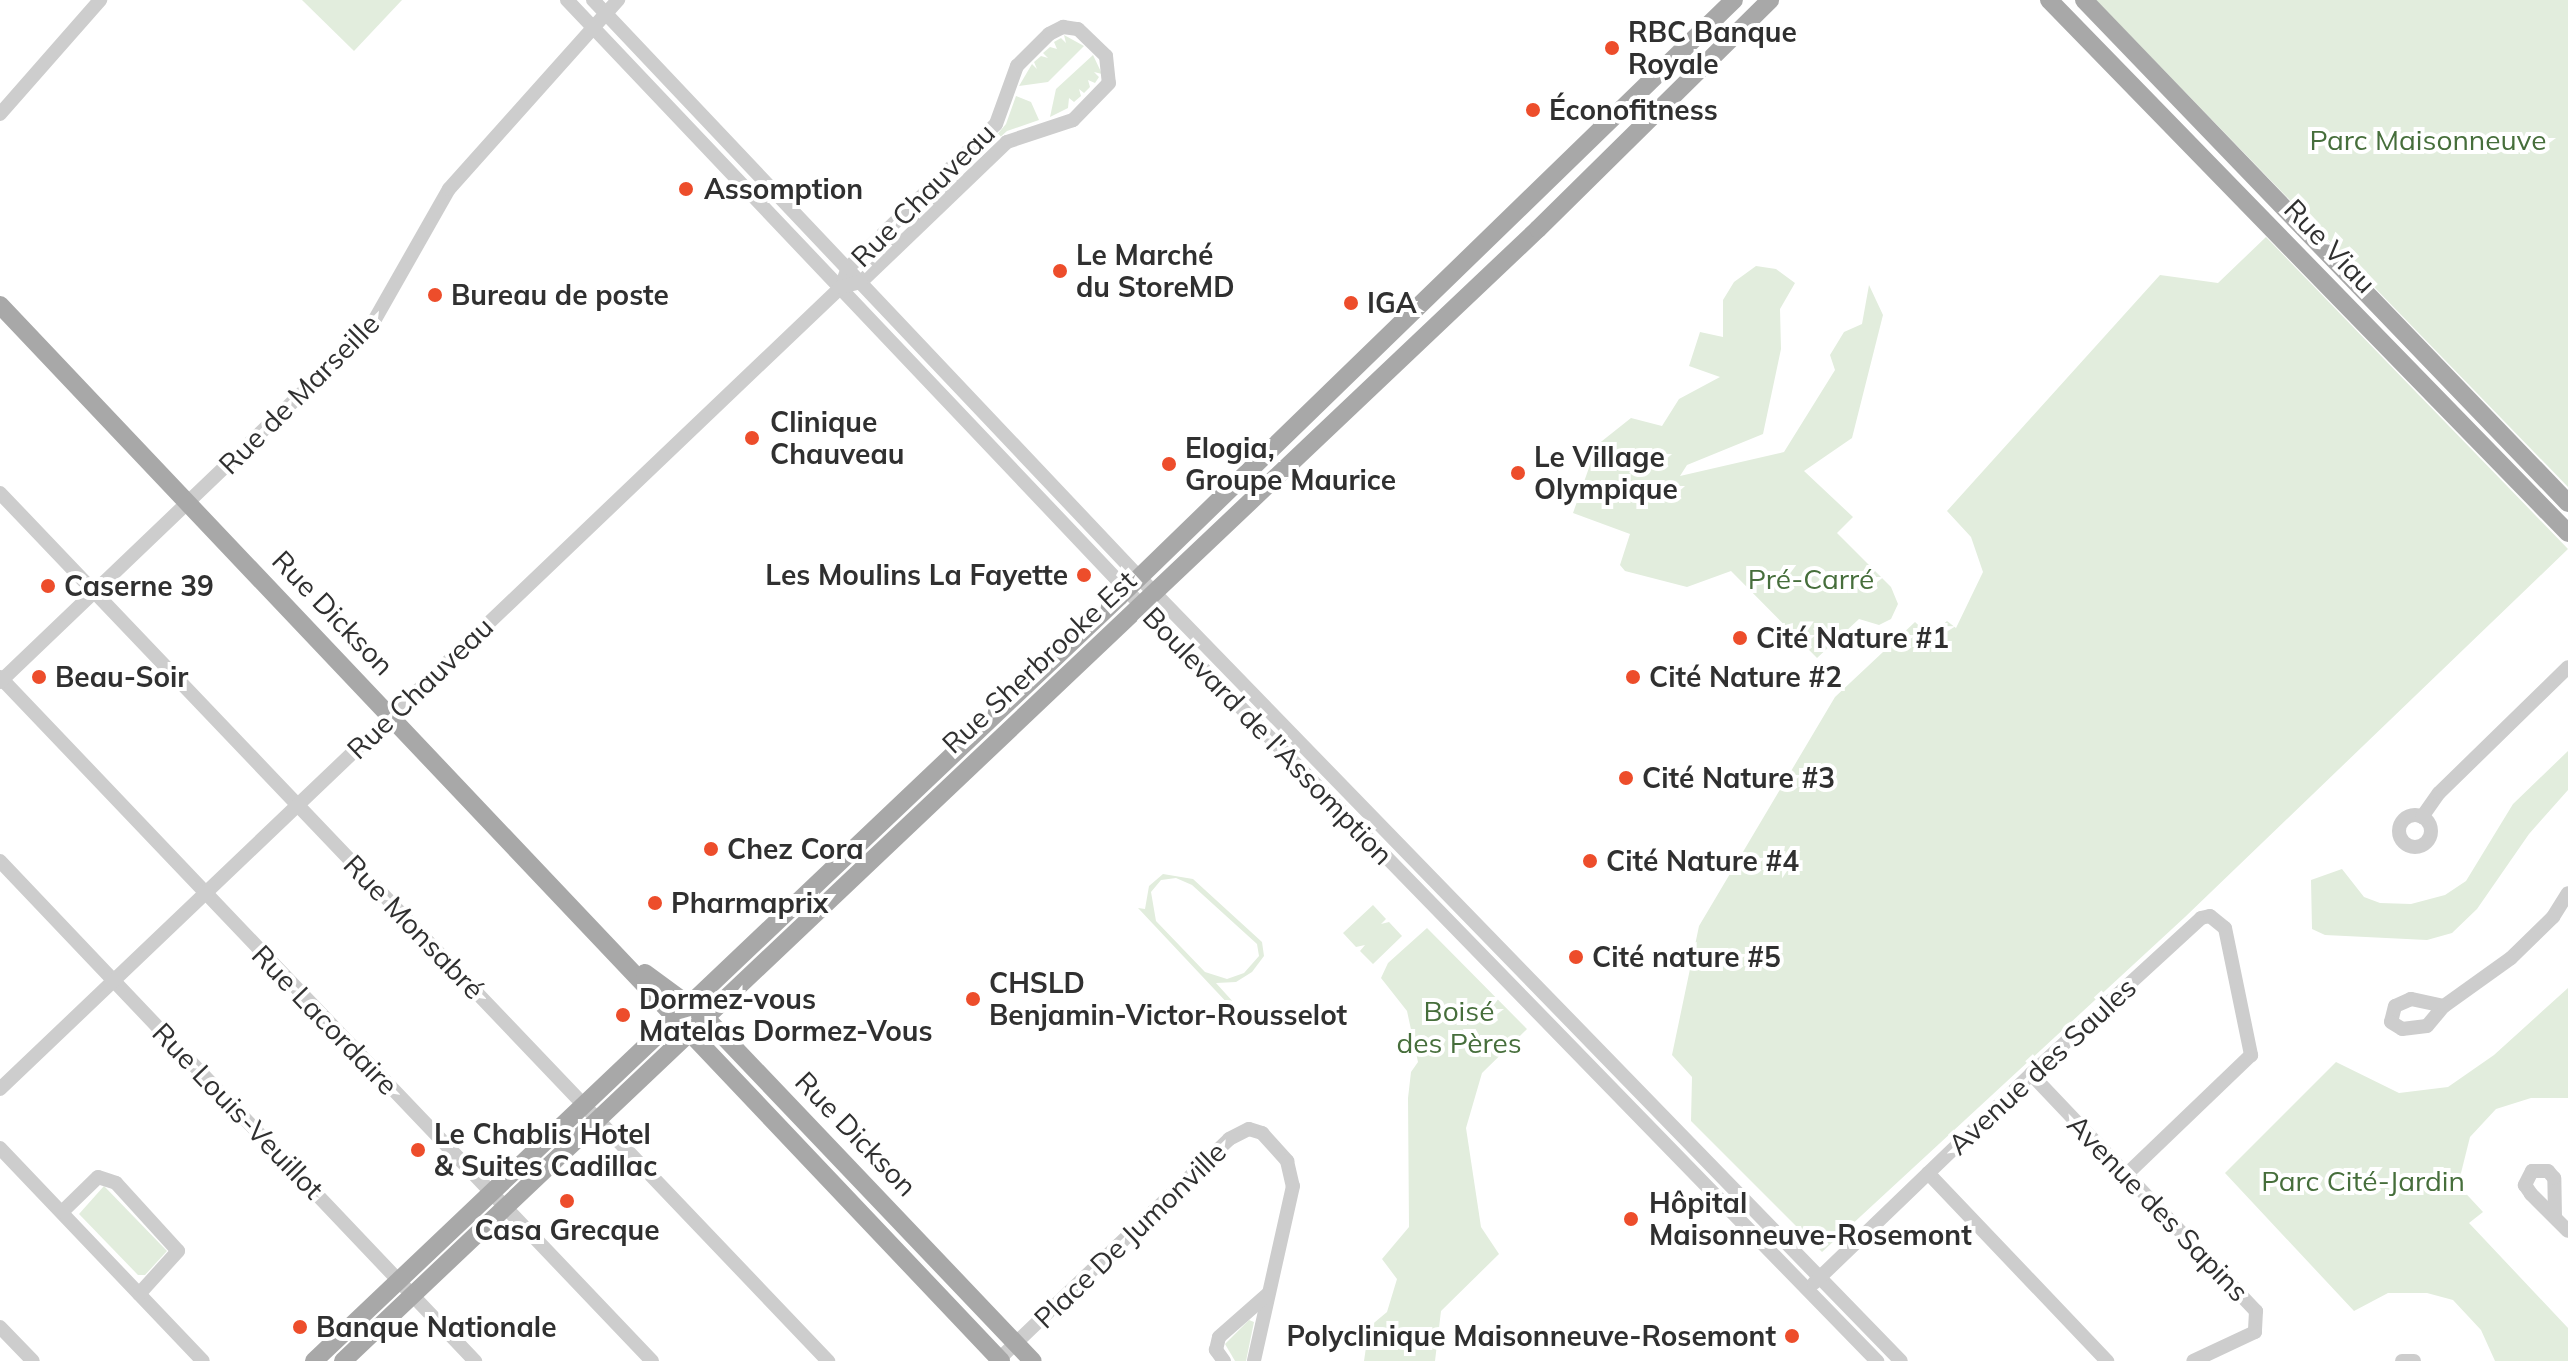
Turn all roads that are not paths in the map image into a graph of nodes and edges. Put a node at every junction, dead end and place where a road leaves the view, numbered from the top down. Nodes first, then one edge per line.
1 (100, 0) edge
2 (567, 0) edge
3 (593, 0) edge
4 (618, 0) edge
5 (1734, 0) edge
6 (1770, 0) edge
7 (2049, 0) edge
8 (2084, 0) edge
9 (606, 14) junction
10 (593, 27) junction
11 (1669, 64) junction
12 (1687, 82) junction
13 (0, 114) edge
14 (848, 268) junction
15 (861, 282) junction
16 (841, 287) junction
17 (0, 305) edge
18 (0, 493) edge
19 (189, 502) junction
20 (2568, 503) edge
21 (1089, 525) junction
22 (2568, 533) edge
23 (1077, 537) junction
24 (1132, 583) junction
25 (94, 591) junction
26 (1147, 598) junction
27 (2568, 667) edge
28 (1, 679) edge
29 (392, 716) junction
30 (297, 805) junction
31 (2422, 817) dead end
32 (0, 861) edge
33 (204, 893) junction
34 (2568, 893) edge
35 (626, 960) junction
36 (115, 981) junction
37 (688, 1003) junction
38 (2444, 1006) dead end
39 (674, 1017) junction
40 (705, 1017) junction
41 (688, 1032) junction
42 (2031, 1074) junction
43 (0, 1089) edge
44 (583, 1104) junction
45 (598, 1119) junction
46 (0, 1148) edge
47 (1928, 1173) junction
48 (2126, 1175) junction
49 (490, 1193) junction
50 (505, 1207) junction
51 (62, 1212) junction
52 (2555, 1217) dead end
53 (2568, 1231) edge
54 (1821, 1276) junction
55 (398, 1279) junction
56 (1808, 1288) junction
57 (139, 1294) junction
58 (1269, 1294) junction
59 (413, 1295) junction
60 (0, 1327) edge
61 (1016, 1343) junction
62 (999, 1360) edge
63 (33, 1361) edge
64 (203, 1361) edge
65 (314, 1361) edge
66 (343, 1361) edge
67 (475, 1361) edge
68 (652, 1361) edge
69 (828, 1361) edge
70 (1033, 1361) edge
71 (1224, 1361) edge
72 (1254, 1361) edge
73 (1877, 1361) edge
74 (1901, 1361) edge
75 (2107, 1361) edge
76 (2193, 1361) edge
77 (2402, 1361) edge
78 (2414, 1361) edge

1 - 13 street
2 - 10 street, Boulevard de l'Assomption
3 - 9 street, Boulevard de l'Assomption
4 - 9 street, Rue de Marseille
5 - 11 main road, Rue Sherbrooke Est
6 - 12 main road, Rue Sherbrooke Est
7 - 22 main road, Rue Viau
8 - 20 main road, Rue Viau
9 - 10 street, Rue de Marseille
9 - 14 street, Boulevard de l'Assomption
10 - 16 street, Boulevard de l'Assomption
10 - 19 street, Rue de Marseille
11 - 12 main road
11 - 24 main road, Rue Sherbrooke Est
12 - 26 main road, Rue Sherbrooke Est
14 - 15 street, Boulevard de l'Assomption
14 - 15 street, Rue Chauveau
14 - 16 street, Rue Chauveau
15 - 16 street, Rue Chauveau
15 - 21 street, Boulevard de l'Assomption
16 - 23 street, Boulevard de l'Assomption
16 - 29 street, Rue Chauveau
17 - 19 main road, Rue Dickson
18 - 25 street, Rue Monsabré
19 - 25 street, Rue de Marseille
19 - 29 main road, Rue Dickson
21 - 23 street
21 - 24 street, Boulevard de l'Assomption
23 - 24 street, Boulevard de l'Assomption
24 - 26 street, Boulevard de l'Assomption
24 - 37 main road, Rue Sherbrooke Est
25 - 28 street, Rue de Marseille
25 - 30 street, Rue Monsabré
26 - 40 main road, Rue Sherbrooke Est
26 - 54 street, Boulevard de l'Assomption
26 - 56 street, Boulevard de l'Assomption
27 - 31 street
28 - 33 street, Rue Lacordaire
29 - 30 street, Rue Chauveau
29 - 35 main road, Rue Dickson
30 - 33 street, Rue Chauveau
30 - 44 street, Rue Monsabré
32 - 36 street, Rue Louis-Veuillot
33 - 36 street, Rue Chauveau
33 - 49 street, Rue Lacordaire
34 - 38 street
35 - 37 main road, Rue Dickson
35 - 39 main road, Rue Dickson
36 - 43 street, Rue Chauveau
36 - 55 street, Rue Louis-Veuillot
37 - 39 main road, Rue Sherbrooke Est
37 - 40 main road, Rue Dickson
39 - 41 main road, Rue Dickson
39 - 44 main road, Rue Sherbrooke Est
40 - 41 main road, Rue Sherbrooke Est
40 - 61 main road, Rue Dickson
41 - 45 main road, Rue Sherbrooke Est
41 - 62 main road, Rue Dickson
42 - 47 street, Avenue des Saules
42 - 48 street, Avenue des Sapins
42 - 48 street, Avenue des Saules
44 - 45 street, Rue Monsabré
44 - 49 main road, Rue Sherbrooke Est
45 - 50 main road, Rue Sherbrooke Est
45 - 69 street, Rue Monsabré
46 - 51 street
47 - 54 street, Avenue des Saules
47 - 75 street
48 - 76 street, Avenue des Sapins
49 - 50 street, Rue Lacordaire
49 - 55 main road, Rue Sherbrooke Est
50 - 59 main road, Rue Sherbrooke Est
50 - 68 street, Rue Lacordaire
51 - 57 street
51 - 57 street
52 - 53 street
54 - 56 street, Avenue des Saules
54 - 74 street, Boulevard de l'Assomption
55 - 59 street, Rue Louis-Veuillot
55 - 65 main road, Rue Sherbrooke Est
56 - 73 street, Boulevard de l'Assomption
57 - 64 street
58 - 61 street, Place De Jumonville
58 - 71 street
58 - 72 street, Place De Jumonville
59 - 66 main road, Rue Sherbrooke Est
59 - 67 street, Rue Louis-Veuillot
60 - 63 street
61 - 62 street
61 - 70 main road, Rue Dickson
77 - 78 street

